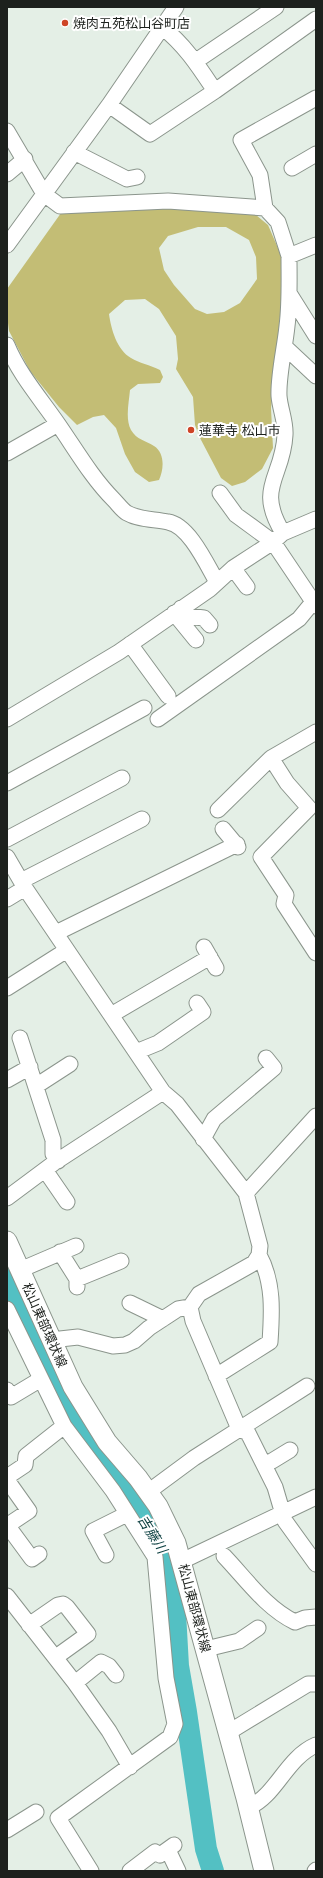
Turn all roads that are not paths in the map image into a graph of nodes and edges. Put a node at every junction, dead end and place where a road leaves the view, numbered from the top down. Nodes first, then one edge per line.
1 (176, 7) edge
2 (276, 7) edge
3 (316, 19) edge
4 (162, 27) junction
5 (196, 61) junction
6 (215, 91) junction
7 (316, 98) edge
8 (109, 105) junction
9 (7, 131) edge
10 (74, 152) junction
11 (316, 154) edge
12 (24, 159) junction
13 (292, 168) dead end
14 (7, 174) edge
15 (137, 177) dead end
16 (44, 194) junction
17 (265, 208) junction
18 (7, 245) edge
19 (314, 249) edge
20 (289, 256) junction
21 (289, 293) junction
22 (316, 336) edge
23 (7, 345) edge
24 (285, 347) junction
25 (316, 376) edge
26 (58, 424) junction
27 (7, 453) edge
28 (220, 494) dead end
29 (316, 519) edge
30 (278, 538) junction
31 (233, 568) junction
32 (217, 582) junction
33 (247, 587) dead end
34 (315, 604) edge
35 (178, 610) junction
36 (210, 625) dead end
37 (196, 640) dead end
38 (130, 644) junction
39 (168, 696) dead end
40 (144, 708) dead end
41 (7, 719) edge
42 (158, 719) dead end
43 (316, 732) edge
44 (271, 758) junction
45 (122, 778) dead end
46 (7, 783) edge
47 (218, 810) dead end
48 (312, 812) edge
49 (142, 819) dead end
50 (223, 829) dead end
51 (7, 839) edge
52 (7, 857) edge
53 (23, 884) junction
54 (7, 899) edge
55 (56, 933) junction
56 (67, 950) junction
57 (316, 953) edge
58 (210, 958) dead end
59 (7, 988) edge
60 (197, 1002) dead end
61 (111, 1015) junction
62 (20, 1038) dead end
63 (136, 1052) junction
64 (266, 1058) dead end
65 (70, 1064) dead end
66 (30, 1067) junction
67 (7, 1080) edge
68 (36, 1086) junction
69 (163, 1092) junction
70 (316, 1116) edge
71 (203, 1139) junction
72 (58, 1161) junction
73 (45, 1170) junction
74 (246, 1193) junction
75 (7, 1198) edge
76 (67, 1202) dead end
77 (7, 1241) edge
78 (76, 1246) dead end
79 (60, 1252) junction
80 (259, 1255) junction
81 (120, 1261) dead end
82 (20, 1270) junction
83 (130, 1303) dead end
84 (190, 1307) junction
85 (7, 1309) edge
86 (163, 1318) junction
87 (51, 1340) junction
88 (216, 1376) junction
89 (41, 1379) junction
90 (307, 1386) dead end
91 (7, 1390) edge
92 (64, 1426) junction
93 (239, 1429) junction
94 (290, 1450) dead end
95 (263, 1463) junction
96 (7, 1479) edge
97 (148, 1492) junction
98 (316, 1497) edge
99 (283, 1513) junction
100 (127, 1514) junction
101 (7, 1525) edge
102 (39, 1554) dead end
103 (106, 1555) dead end
104 (224, 1556) dead end
105 (182, 1561) junction
106 (316, 1564) edge
107 (7, 1596) edge
108 (316, 1617) edge
109 (29, 1625) junction
110 (258, 1628) dead end
111 (206, 1649) junction
112 (56, 1657) junction
113 (116, 1674) dead end
114 (75, 1683) junction
115 (316, 1684) edge
116 (228, 1732) junction
117 (316, 1745) edge
118 (130, 1767) junction
119 (249, 1807) junction
120 (36, 1812) dead end
121 (7, 1830) edge
122 (91, 1871) edge
123 (130, 1871) edge
124 (178, 1871) edge
125 (264, 1871) edge

1 - 4 street
2 - 5 street
3 - 6 street
4 - 5 street
4 - 8 street
5 - 6 street
6 - 8 street
7 - 17 street
8 - 10 street
9 - 12 street
10 - 15 street
10 - 16 street
11 - 13 street
12 - 14 street
12 - 16 street
16 - 17 street
16 - 18 street
17 - 20 street
19 - 20 street
20 - 21 street
21 - 22 street
21 - 24 street
23 - 26 street
24 - 25 street
24 - 30 street
26 - 27 street
26 - 32 street
28 - 30 street
29 - 30 street
30 - 31 street
30 - 34 street
31 - 32 street
31 - 33 street
32 - 35 street
34 - 42 street
35 - 36 street
35 - 37 street
35 - 38 street
38 - 39 street
38 - 41 street
40 - 46 street
43 - 44 street
44 - 47 street
44 - 48 street
45 - 51 street
48 - 57 street
49 - 53 street
50 - 55 street
52 - 53 street
53 - 54 street
53 - 55 street
55 - 56 street
56 - 59 street
56 - 61 street
58 - 61 street
60 - 63 street
61 - 63 street
62 - 66 street
63 - 69 street
64 - 71 street
65 - 68 street
66 - 67 street
66 - 68 street
68 - 72 street
69 - 71 street
69 - 72 street
70 - 74 street
71 - 74 street
72 - 73 street
73 - 75 street
73 - 76 street
74 - 80 street
77 - 82 main road, 松山東部環状線
78 - 79 street
79 - 81 street
79 - 82 street
80 - 84 street
80 - 88 street
82 - 87 main road, 松山東部環状線
83 - 86 street
84 - 86 street
84 - 88 street
85 - 89 street
86 - 87 street
87 - 97 main road, 松山東部環状線
88 - 93 street
89 - 91 street
89 - 92 street
90 - 93 street
92 - 96 street
92 - 100 street
93 - 95 street
93 - 97 street
94 - 95 street
95 - 99 street
96 - 101 street
97 - 105 main road, 松山東部環状線
98 - 99 street
99 - 105 street
99 - 106 street
100 - 103 street
100 - 118 street
101 - 102 street
104 - 108 street
105 - 111 main road, 松山東部環状線
107 - 109 street
109 - 112 street
109 - 112 street
110 - 111 street
111 - 116 main road, 松山東部環状線
112 - 114 street
113 - 114 street
114 - 118 street
115 - 116 street
116 - 119 main road, 松山東部環状線
117 - 119 street
118 - 122 street
119 - 125 main road, 松山東部環状線
120 - 121 street
123 - 124 street

